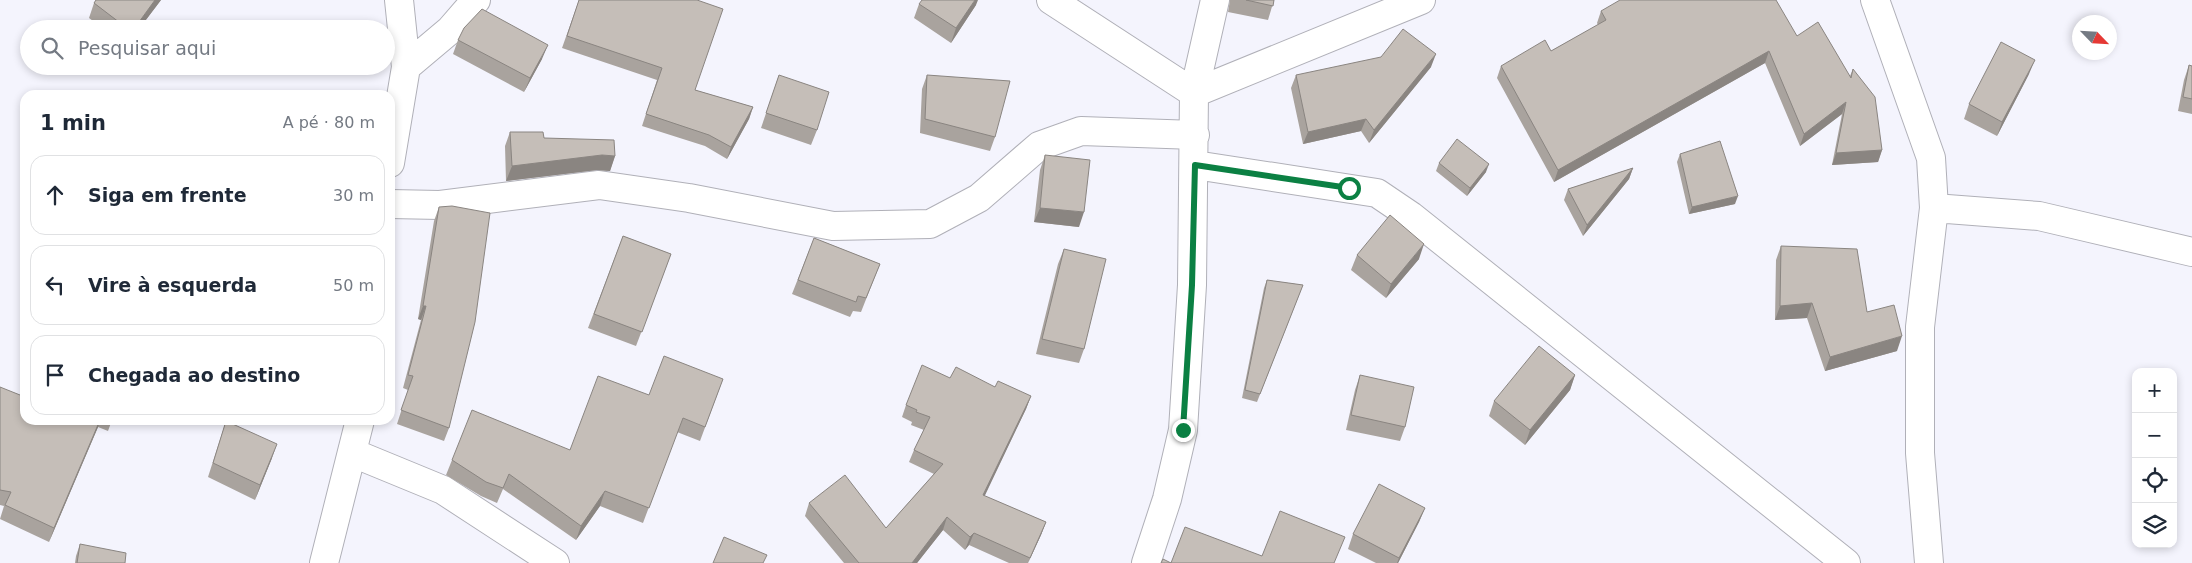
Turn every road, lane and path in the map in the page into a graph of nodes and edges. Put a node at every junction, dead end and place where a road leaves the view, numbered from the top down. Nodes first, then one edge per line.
1 (399, 0) edge
2 (476, 0) edge
3 (1051, 0) edge
4 (1216, 0) edge
5 (1422, 0) edge
6 (1875, 0) edge
7 (406, 67) junction
8 (1194, 93) junction
9 (395, 133) edge
10 (1194, 135) junction
11 (1195, 165) junction
12 (395, 204) edge
13 (1934, 208) junction
14 (2192, 252) edge
15 (359, 425) edge
16 (353, 453) junction
17 (324, 563) edge
18 (555, 563) edge
19 (1146, 563) edge
20 (1846, 563) edge
21 (1929, 563) edge

1 - 7 street
2 - 7 street
3 - 8 street
4 - 8 street
5 - 8 street
6 - 13 street
7 - 9 street
8 - 10 street
10 - 11 street
10 - 12 street
11 - 19 street
11 - 20 street
13 - 14 street
13 - 21 street
15 - 16 street
16 - 17 street
16 - 18 street

